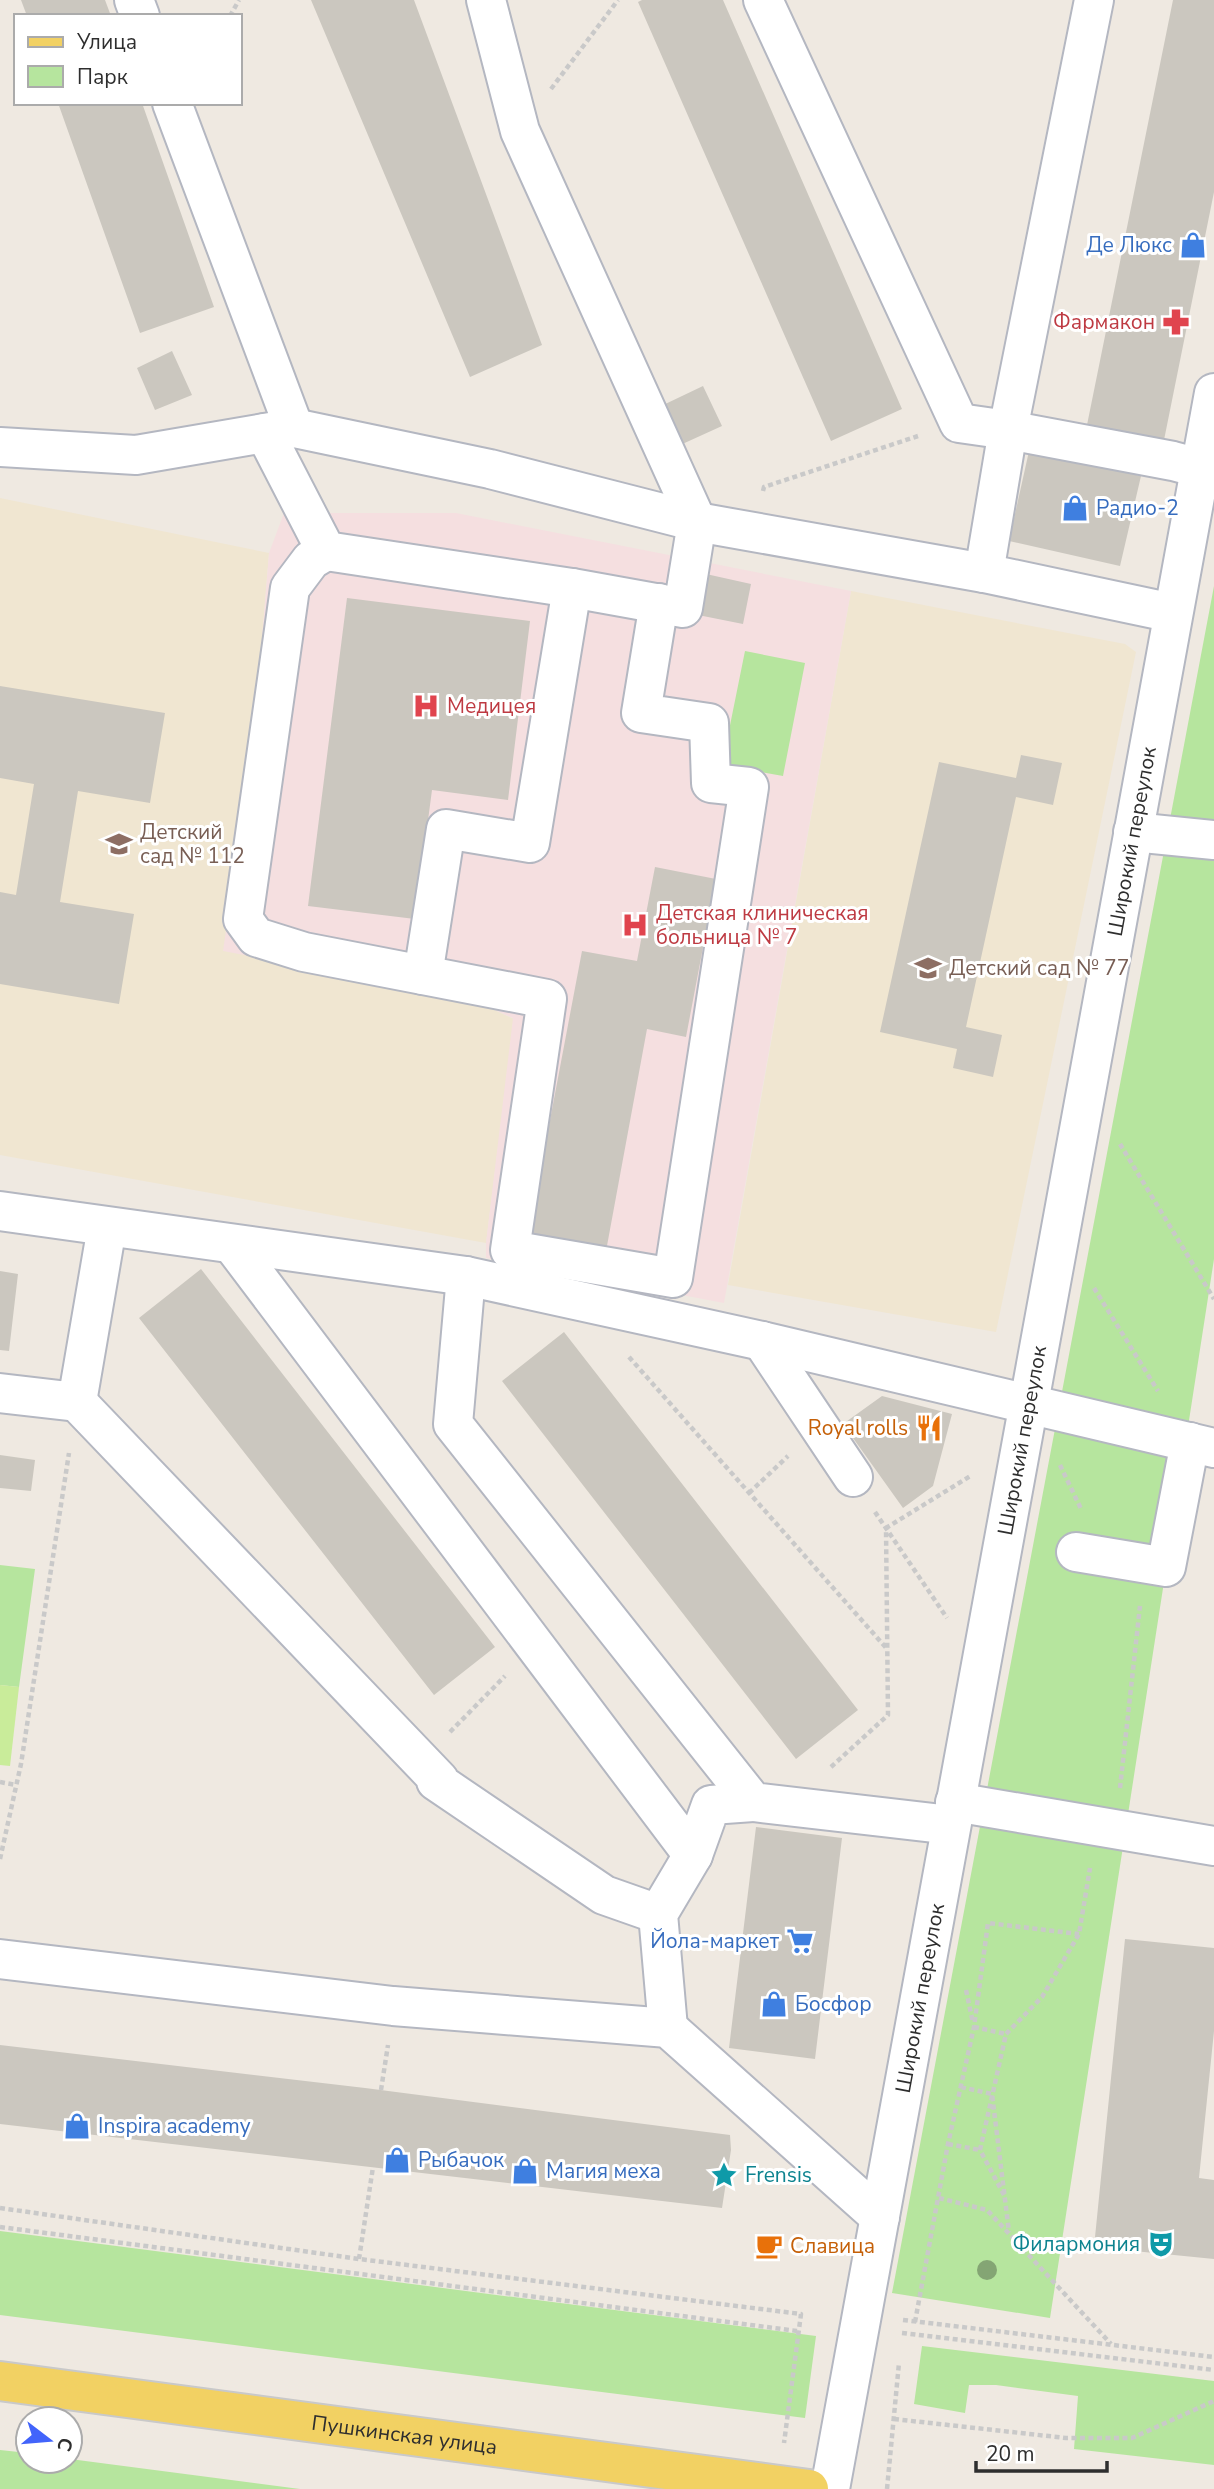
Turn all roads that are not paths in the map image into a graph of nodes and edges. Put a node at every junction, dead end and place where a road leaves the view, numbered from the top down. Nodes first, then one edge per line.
1 (486, 0) edge
2 (763, 0) edge
3 (1094, 0) edge
4 (173, 105) edge
5 (1214, 393) edge
6 (1008, 429) junction
7 (279, 430) junction
8 (0, 447) edge
9 (1207, 470) edge
10 (697, 522) junction
11 (326, 551) junction
12 (984, 573) junction
13 (572, 588) junction
14 (659, 603) junction
15 (1173, 613) junction
16 (1133, 832) junction
17 (1214, 840) edge
18 (423, 975) junction
19 (0, 1210) edge
20 (107, 1227) junction
21 (232, 1244) junction
22 (466, 1276) junction
23 (673, 1278) junction
24 (668, 1321) junction
25 (762, 1341) junction
26 (0, 1394) edge
27 (77, 1402) junction
28 (1029, 1403) junction
29 (1202, 1445) edge
30 (853, 1477) road end
31 (1089, 1554) road end
32 (654, 1803) junction
33 (771, 1804) junction
34 (711, 1805) junction
35 (953, 1814) junction
36 (1214, 1846) edge
37 (693, 1855) junction
38 (658, 1914) junction
39 (0, 1959) edge
40 (668, 2028) junction
41 (880, 2217) junction
42 (0, 2381) edge
43 (794, 2486) edge
44 (830, 2489) edge

1 - 10 street
2 - 6 street
3 - 6 street
4 - 7 street
5 - 9 street, Широкий переулок
6 - 9 street
6 - 12 street
7 - 8 street
7 - 10 street
7 - 11 street
9 - 15 street, Широкий переулок
10 - 12 street
10 - 14 street
11 - 13 street
11 - 18 street
12 - 15 street
13 - 14 street
13 - 18 street
14 - 23 street
15 - 16 street, Широкий переулок
16 - 17 street
16 - 28 street, Широкий переулок
18 - 23 street
19 - 20 street
20 - 21 street
20 - 27 street
21 - 22 street
21 - 32 street
22 - 24 street
22 - 33 street
23 - 24 street
24 - 25 street
25 - 28 street
25 - 30 street
26 - 27 street
27 - 38 street
28 - 29 street
28 - 35 street, Широкий переулок
29 - 31 street
32 - 34 street
32 - 37 street
33 - 34 street
33 - 35 street
34 - 37 street
35 - 36 street
35 - 41 street, Широкий переулок
37 - 38 street
38 - 40 street
39 - 40 street
40 - 41 street
41 - 44 street, Широкий переулок
42 - 43 main road, Пушкинская улица

